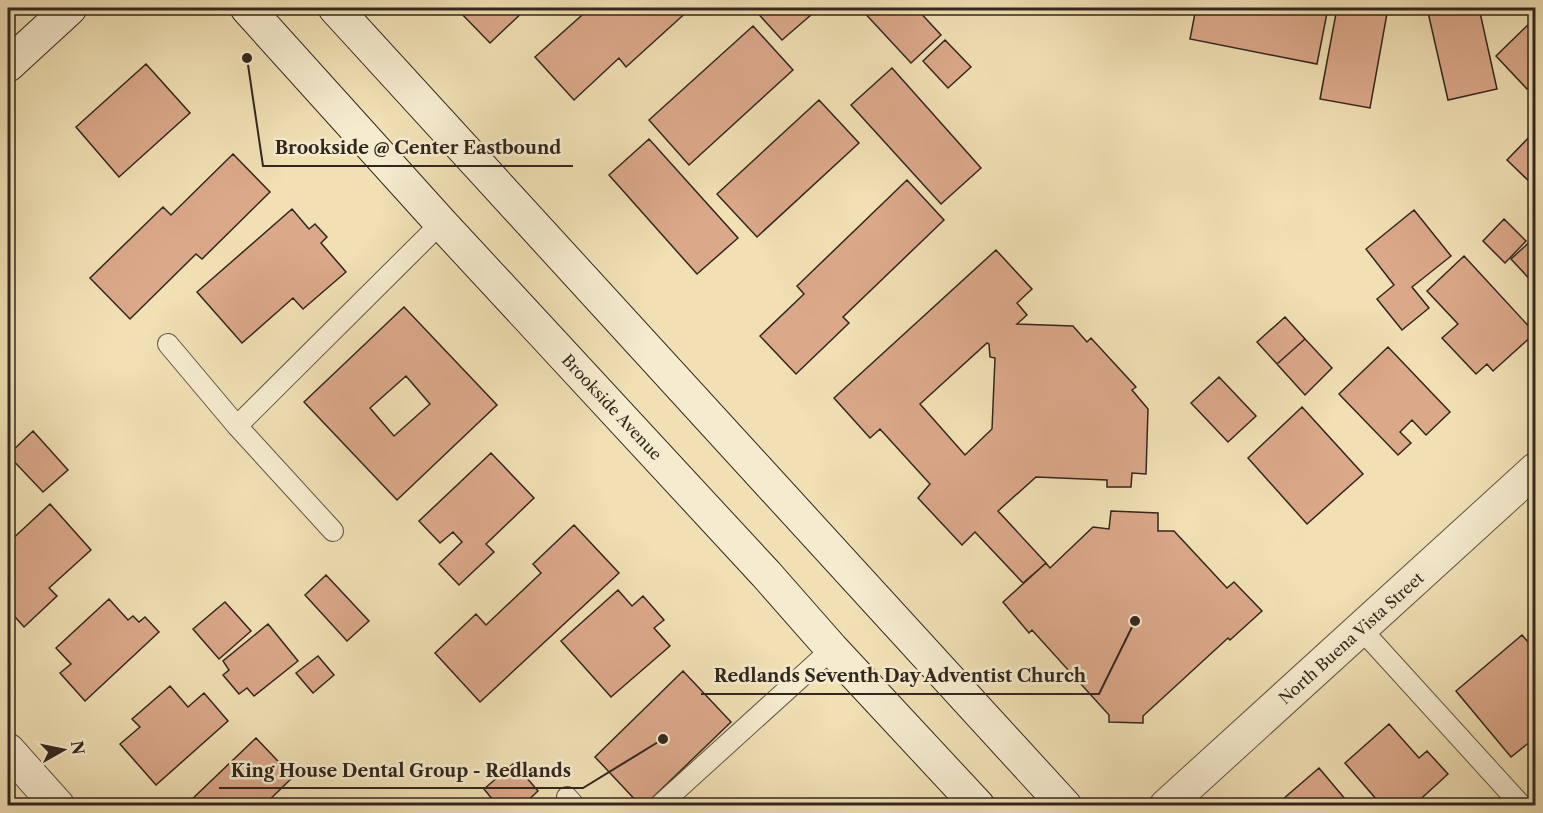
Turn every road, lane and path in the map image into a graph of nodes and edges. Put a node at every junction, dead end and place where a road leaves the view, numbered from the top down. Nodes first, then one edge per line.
1 (70, 8) edge
2 (247, 8) edge
3 (335, 8) edge
4 (8, 65) edge
5 (441, 223) junction
6 (168, 344) dead end
7 (237, 426) junction
8 (1536, 469) edge
9 (333, 531) dead end
10 (1361, 629) junction
11 (832, 649) junction
12 (8, 750) edge
13 (58, 806) edge
14 (659, 806) edge
15 (978, 806) edge
16 (1065, 806) edge
17 (1167, 806) edge
18 (1522, 806) edge

1 - 4 main road
2 - 5 main road, Brookside Avenue
3 - 16 main road
5 - 7 lane
5 - 11 main road, Brookside Avenue
6 - 7 lane
7 - 9 lane
8 - 10 main road, North Buena Vista Street
10 - 17 main road, North Buena Vista Street
10 - 18 lane
11 - 14 lane
11 - 15 main road, Brookside Avenue
12 - 13 main road

